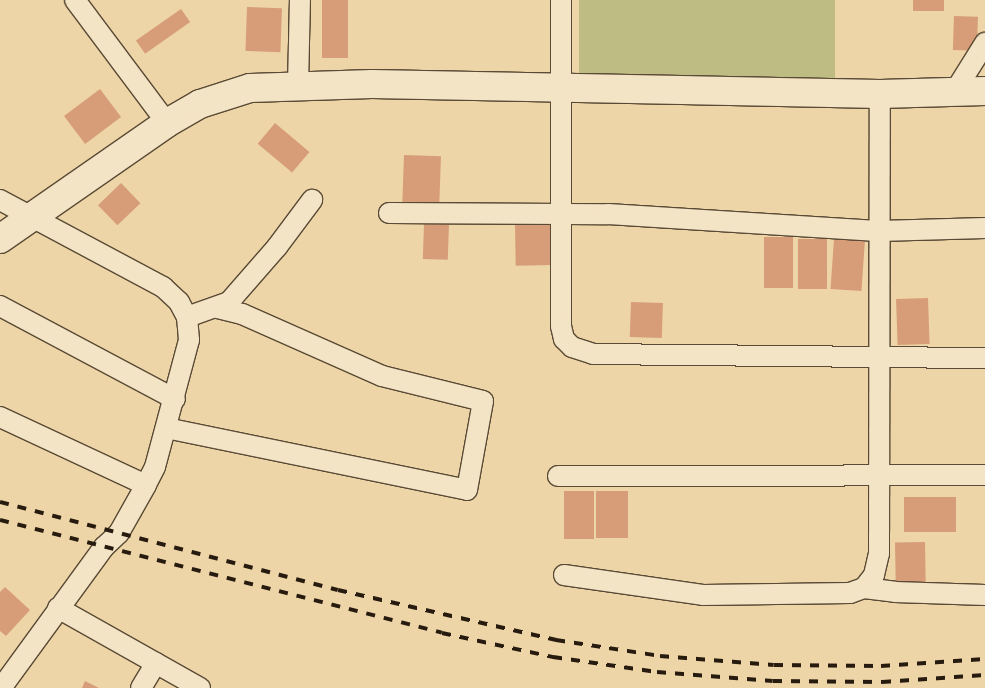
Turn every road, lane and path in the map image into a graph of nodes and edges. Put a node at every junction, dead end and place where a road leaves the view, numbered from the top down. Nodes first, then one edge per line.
1 (75, 0) edge
2 (300, 0) edge
3 (561, 0) edge
4 (985, 44) edge
5 (298, 86) junction
6 (562, 88) junction
7 (955, 91) junction
8 (985, 91) edge
9 (880, 94) junction
10 (167, 123) junction
11 (0, 200) edge
12 (312, 200) dead end
13 (389, 213) dead end
14 (562, 216) junction
15 (30, 217) junction
16 (985, 228) edge
17 (881, 231) junction
18 (0, 239) edge
19 (0, 306) edge
20 (218, 308) junction
21 (187, 317) junction
22 (879, 356) junction
23 (985, 358) edge
24 (175, 399) junction
25 (0, 417) edge
26 (166, 428) junction
27 (878, 474) junction
28 (985, 475) edge
29 (558, 476) dead end
30 (146, 485) junction
31 (564, 575) dead end
32 (864, 588) junction
33 (985, 595) edge
34 (58, 608) junction
35 (156, 663) junction
36 (0, 688) edge
37 (142, 688) edge
38 (200, 688) edge

1 - 10 street
2 - 5 street
3 - 6 street
4 - 7 street
5 - 6 street
5 - 10 street
6 - 9 street
6 - 14 street
7 - 8 street
7 - 9 street
9 - 17 street
10 - 15 street
11 - 15 street
12 - 20 street
13 - 14 street
14 - 17 street
14 - 22 street
15 - 18 street
15 - 21 street
16 - 17 street
17 - 22 street
19 - 24 street
20 - 21 street
20 - 26 street
21 - 24 street
22 - 23 street
22 - 27 street
24 - 26 street
25 - 30 street
26 - 30 street
27 - 28 street
27 - 29 street
27 - 32 street
30 - 34 street
31 - 32 street
32 - 33 street
34 - 35 street
34 - 36 street
35 - 37 street
35 - 38 street

